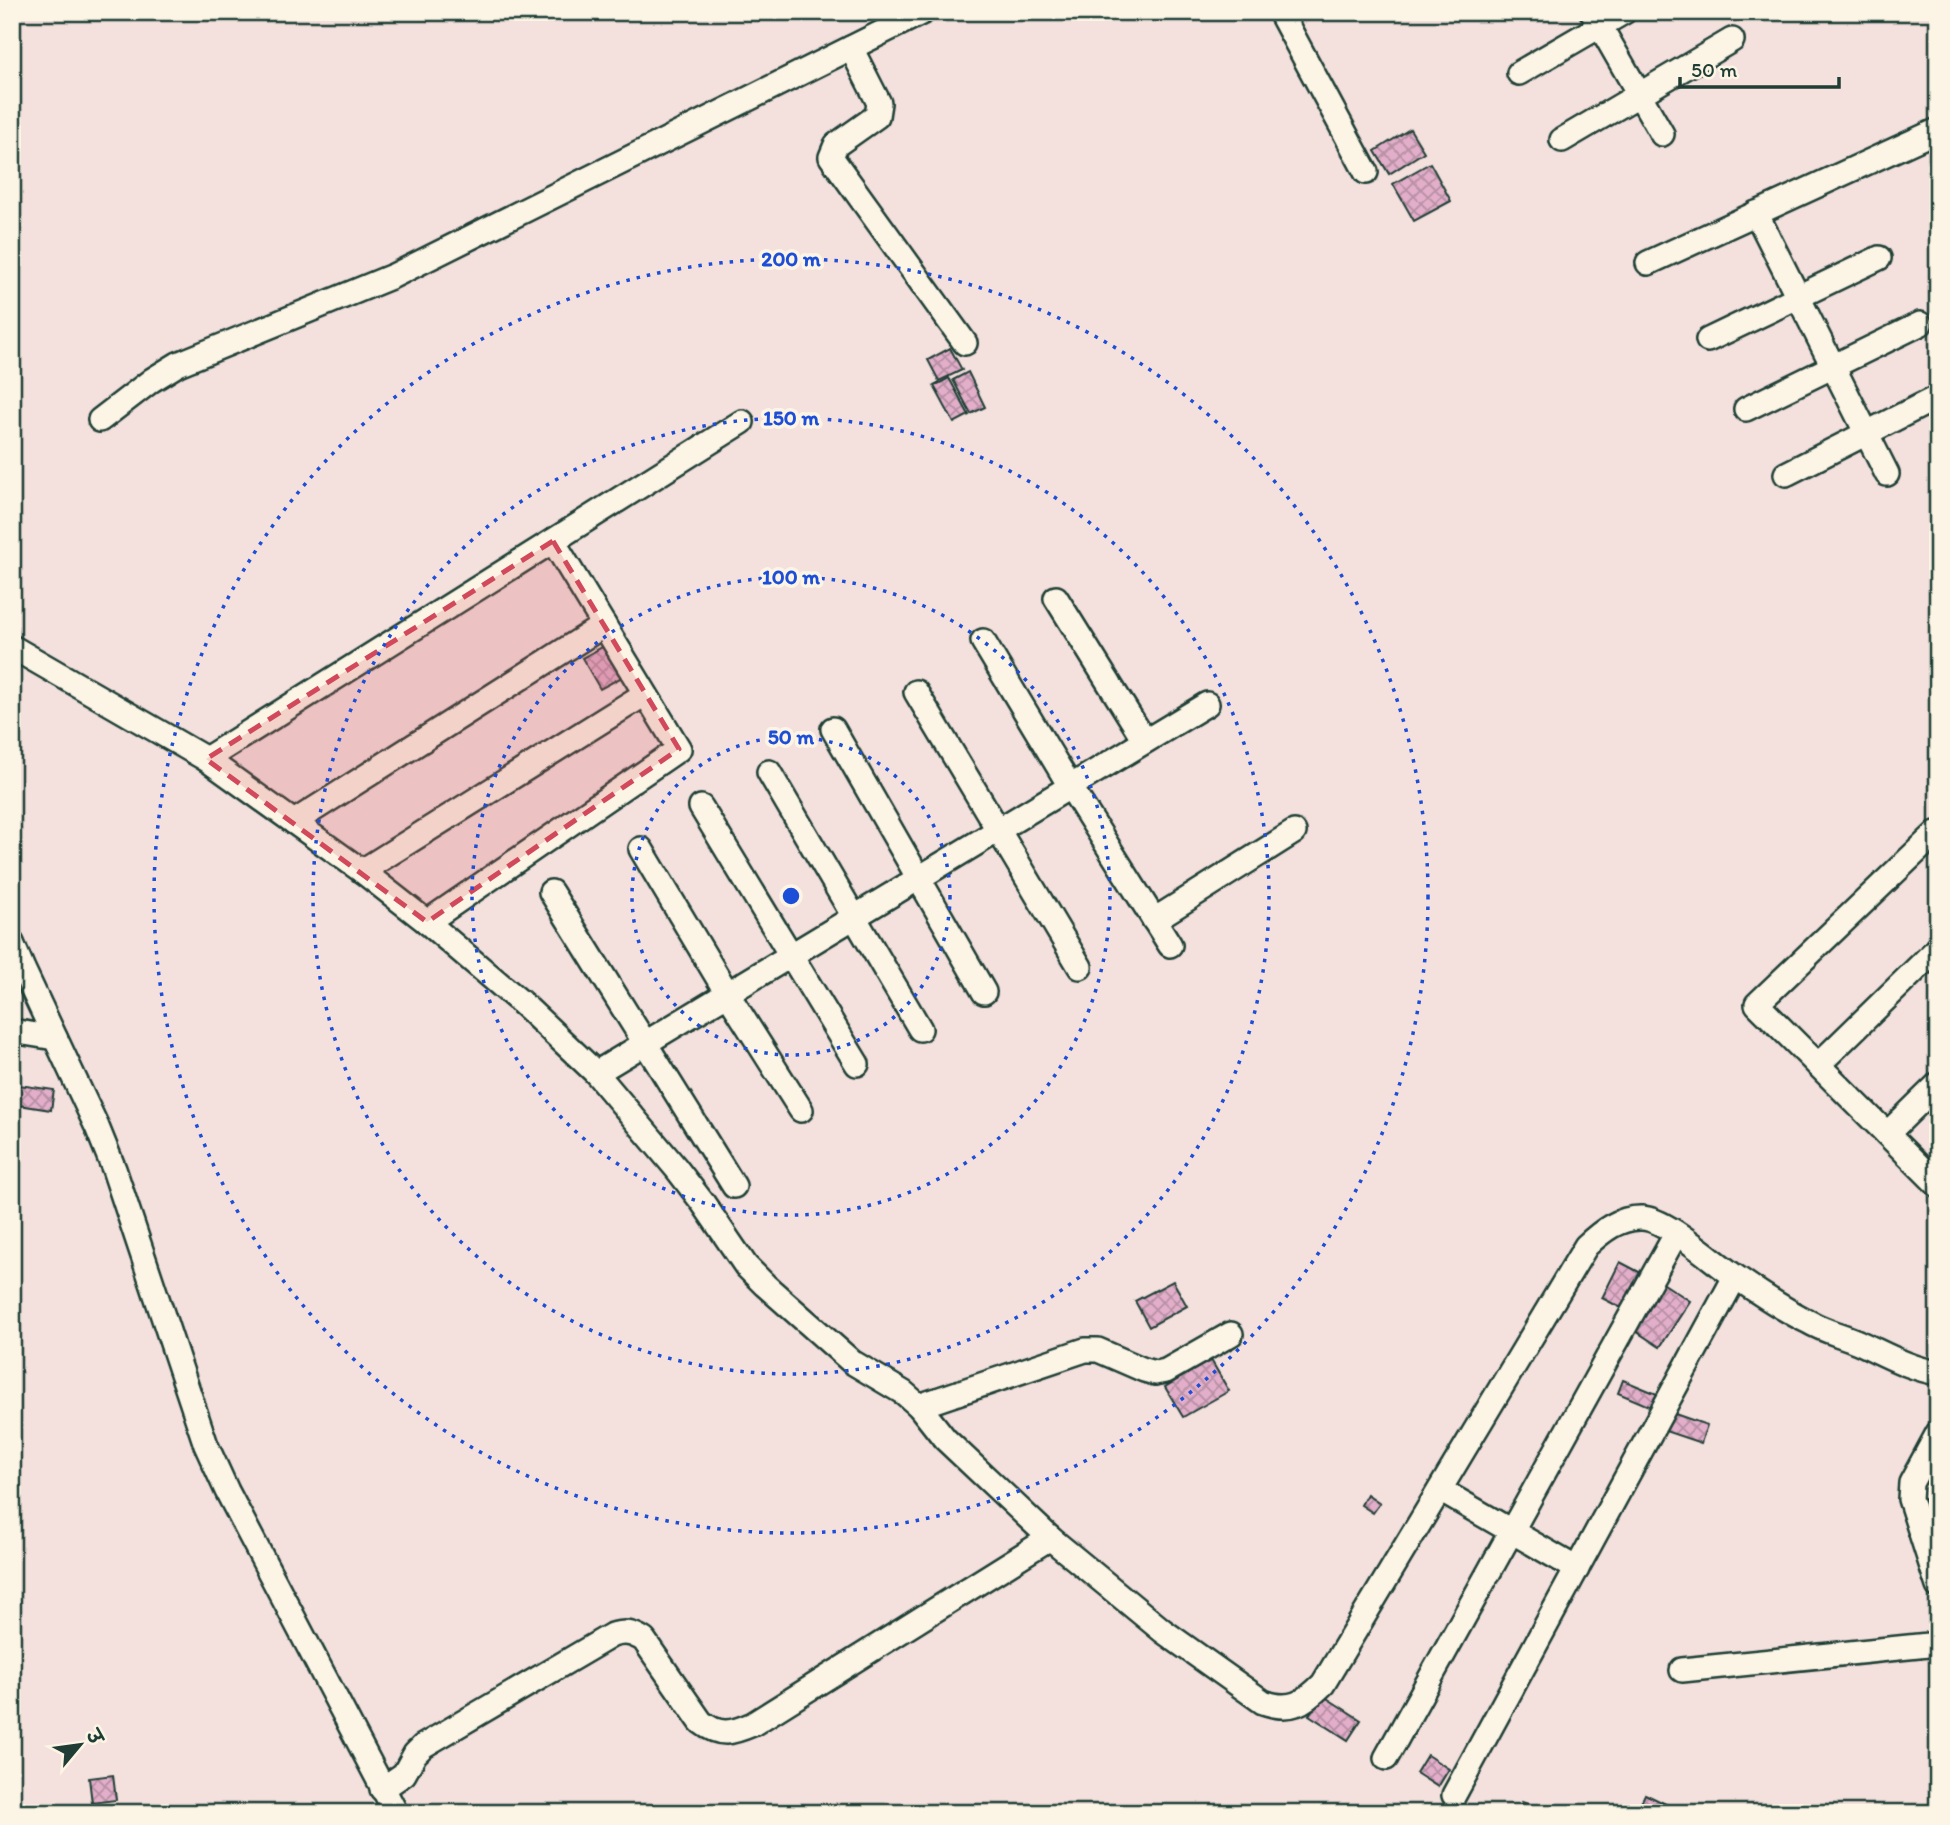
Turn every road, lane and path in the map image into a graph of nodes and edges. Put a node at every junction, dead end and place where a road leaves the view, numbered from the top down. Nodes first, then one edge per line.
1 (923, 12) edge
2 (1280, 12) edge
3 (1624, 12) edge
4 (1596, 19) edge
5 (1732, 40) dead end
6 (851, 48) junction
7 (1519, 73) dead end
8 (1640, 95) junction
9 (1938, 130) edge
10 (1662, 134) dead end
11 (1562, 140) dead end
12 (1366, 172) dead end
13 (1756, 213) junction
14 (1879, 258) dead end
15 (1648, 262) dead end
16 (1798, 297) junction
17 (1920, 324) dead end
18 (1708, 340) dead end
19 (965, 343) dead end
20 (1833, 366) junction
21 (1938, 397) edge
22 (1746, 409) dead end
23 (100, 420) dead end
24 (742, 422) dead end
25 (1867, 433) junction
26 (1786, 474) dead end
27 (1888, 474) dead end
28 (553, 541) junction
29 (1056, 598) dead end
30 (604, 625) junction
31 (983, 641) dead end
32 (12, 647) edge
33 (916, 692) dead end
34 (645, 694) junction
35 (1207, 704) dead end
36 (833, 729) dead end
37 (1144, 741) junction
38 (206, 759) junction
39 (769, 772) dead end
40 (1070, 786) junction
41 (701, 807) dead end
42 (294, 822) junction
43 (999, 829) junction
44 (1294, 832) dead end
45 (1938, 835) edge
46 (641, 849) dead end
47 (362, 871) junction
48 (918, 878) junction
49 (551, 892) dead end
50 (854, 917) junction
51 (1154, 920) junction
52 (427, 922) junction
53 (12, 943) edge
54 (1170, 945) dead end
55 (1938, 948) edge
56 (791, 955) junction
57 (1080, 967) dead end
58 (984, 992) dead end
59 (727, 993) junction
60 (920, 1029) dead end
61 (12, 1031) edge
62 (55, 1038) junction
63 (644, 1044) junction
64 (857, 1064) dead end
65 (1818, 1065) junction
66 (596, 1073) junction
67 (1938, 1084) edge
68 (801, 1110) dead end
69 (1887, 1134) junction
70 (1938, 1185) edge
71 (734, 1186) dead end
72 (1676, 1234) junction
73 (1735, 1277) junction
74 (1231, 1334) dead end
75 (1938, 1373) edge
76 (919, 1406) junction
77 (1938, 1433) edge
78 (1440, 1490) junction
79 (1511, 1531) junction
80 (1050, 1538) junction
81 (1577, 1569) junction
82 (1938, 1586) edge
83 (1938, 1644) edge
84 (1682, 1670) dead end
85 (1386, 1758) dead end
86 (382, 1789) junction
87 (1454, 1795) dead end
88 (396, 1813) edge

1 - 6 street
2 - 12 street
3 - 4 street
4 - 7 street
4 - 8 street
5 - 8 street
6 - 19 street
6 - 23 street
8 - 10 street
8 - 11 street
9 - 13 street
13 - 15 street
13 - 16 street
14 - 16 street
16 - 18 street
16 - 20 street
17 - 20 street
20 - 22 street
20 - 25 street
21 - 25 street
24 - 28 street
25 - 26 street
25 - 27 street
28 - 30 street
28 - 38 street
29 - 37 street
30 - 34 street
30 - 42 street
31 - 40 street
32 - 38 street
33 - 43 street
34 - 47 street
34 - 52 street
35 - 37 street
36 - 48 street
37 - 40 street
38 - 42 street
39 - 50 street
40 - 43 street
40 - 51 street
41 - 56 street
42 - 47 street
43 - 48 street
43 - 57 street
44 - 51 street
45 - 65 street
46 - 59 street
47 - 52 street
48 - 50 street
48 - 58 street
49 - 63 street
50 - 56 street
50 - 60 street
51 - 54 street
52 - 66 street
53 - 62 street
55 - 65 street
56 - 59 street
56 - 64 street
59 - 63 street
59 - 68 street
61 - 62 street
62 - 86 street
63 - 66 street
63 - 71 street
65 - 69 street
66 - 76 street
67 - 69 street
69 - 70 street
72 - 73 street
72 - 78 street
72 - 79 street
73 - 75 street
73 - 81 street
74 - 76 street
76 - 80 street
77 - 82 street
78 - 79 street
78 - 80 street
79 - 81 street
79 - 85 street
80 - 86 street
81 - 87 street
83 - 84 street
86 - 88 street

